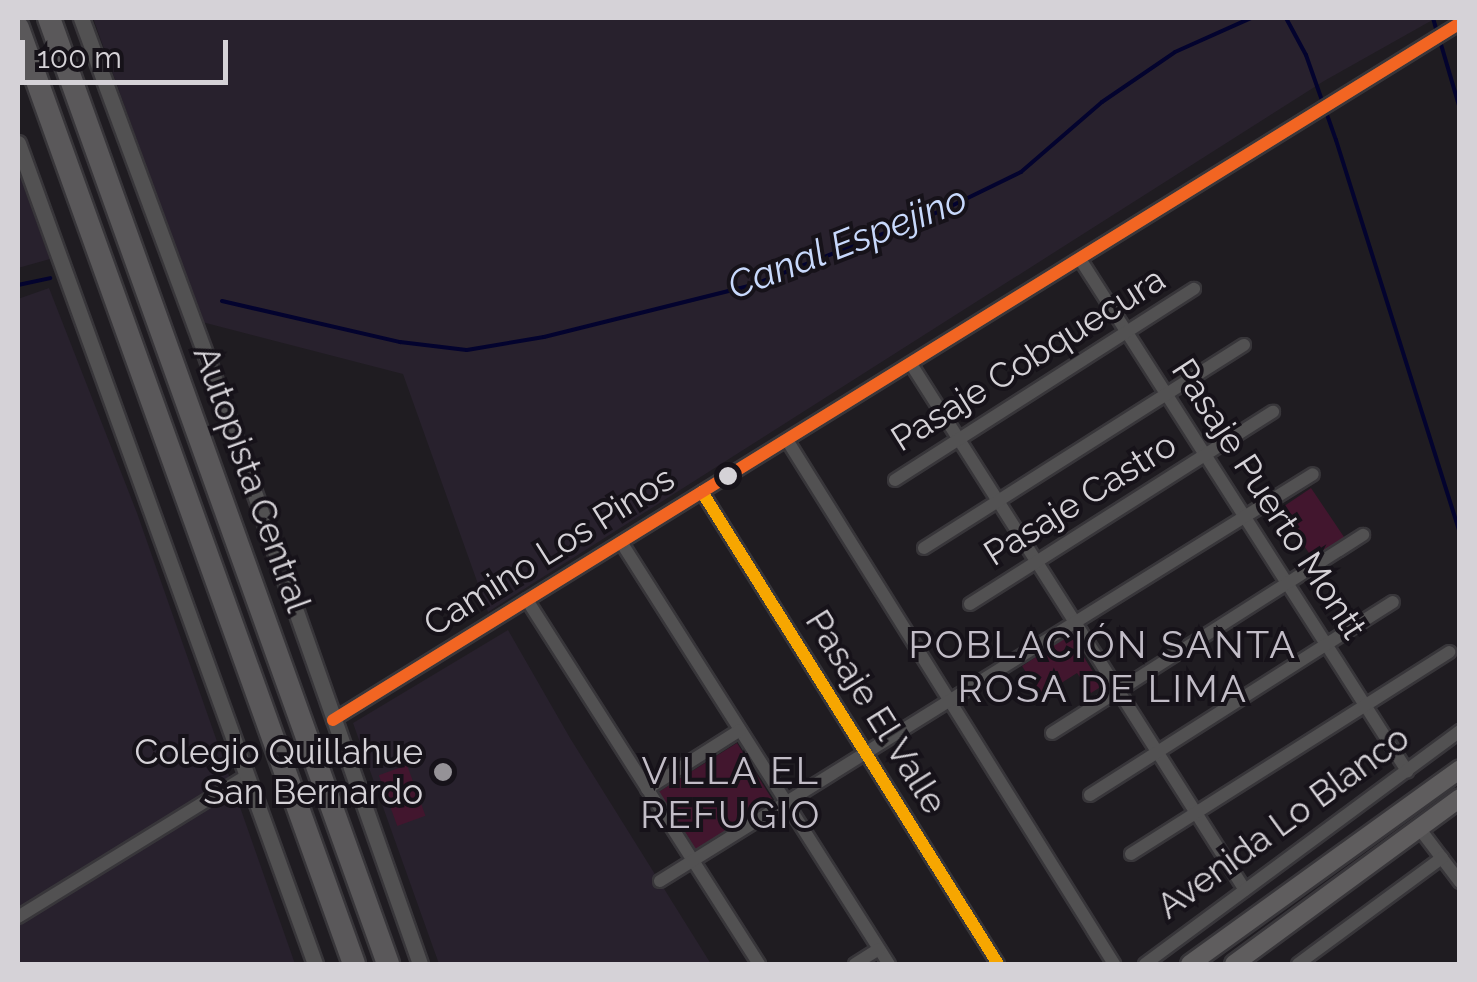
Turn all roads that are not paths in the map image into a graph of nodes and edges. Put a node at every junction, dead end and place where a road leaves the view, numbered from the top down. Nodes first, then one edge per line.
1 (49, 18) edge
2 (81, 18) edge
3 (1454, 26) edge
4 (18, 28) edge
5 (18, 143) edge
6 (1080, 259) junction
7 (1194, 289) dead end
8 (1127, 332) junction
9 (1244, 344) dead end
10 (911, 364) junction
11 (1166, 394) junction
12 (1272, 412) dead end
13 (959, 439) junction
14 (787, 440) junction
15 (1205, 455) junction
16 (1313, 474) dead end
17 (894, 480) dead end
18 (702, 492) junction
19 (998, 501) junction
20 (1245, 517) junction
21 (1363, 535) dead end
22 (621, 542) junction
23 (924, 548) dead end
24 (1037, 562) junction
25 (1287, 583) junction
26 (527, 600) junction
27 (1393, 602) dead end
28 (970, 604) dead end
29 (1076, 624) junction
30 (1326, 644) junction
31 (1449, 652) dead end
32 (1119, 691) junction
33 (951, 702) junction
34 (1365, 705) junction
35 (333, 720) junction
36 (740, 730) junction
37 (1460, 731) edge
38 (1052, 733) dead end
39 (1158, 752) junction
40 (866, 754) junction
41 (1460, 769) edge
42 (1407, 770) junction
43 (246, 776) junction
44 (647, 789) junction
45 (1090, 796) dead end
46 (1460, 798) edge
47 (786, 803) junction
48 (1196, 812) junction
49 (1419, 828) junction
50 (1131, 854) dead end
51 (1442, 858) junction
52 (693, 860) junction
53 (660, 881) dead end
54 (1460, 882) edge
55 (328, 890) junction
56 (1246, 890) junction
57 (18, 918) edge
58 (880, 949) junction
59 (1154, 962) edge
60 (315, 964) edge
61 (340, 964) edge
62 (354, 964) edge
63 (388, 964) edge
64 (420, 964) edge
65 (759, 964) edge
66 (855, 964) edge
67 (889, 964) edge
68 (998, 964) edge
69 (1114, 964) edge
70 (1190, 964) edge
71 (1234, 964) edge
72 (1298, 964) edge

1 - 63 highway, Autopista Central
2 - 35 street
3 - 6 street, Camino Los Pinos
4 - 55 highway, Autopista Central
5 - 43 street
6 - 8 street, Pasaje Puerto Montt
6 - 10 street, Camino Los Pinos
7 - 8 street, Pasaje Cobquecura
8 - 11 street, Pasaje Puerto Montt
8 - 13 street, Pasaje Cobquecura
9 - 11 street
10 - 13 street
10 - 14 street, Camino Los Pinos
11 - 15 street, Pasaje Puerto Montt
11 - 19 street
12 - 15 street, Pasaje Castro
13 - 17 street, Pasaje Cobquecura
13 - 19 street
14 - 18 street, Camino Los Pinos
14 - 33 street
15 - 20 street, Pasaje Puerto Montt
15 - 24 street, Pasaje Castro
16 - 20 street
18 - 22 street, Camino Los Pinos
18 - 40 street, Pasaje El Valle
19 - 23 street
19 - 24 street
20 - 25 street, Pasaje Puerto Montt
20 - 29 street
21 - 25 street
22 - 26 street, Camino Los Pinos
22 - 36 street
24 - 28 street, Pasaje Castro
24 - 29 street
25 - 30 street, Pasaje Puerto Montt
25 - 32 street
26 - 35 street, Camino Los Pinos
26 - 44 street
27 - 30 street
29 - 32 street
29 - 33 street
30 - 34 street, Pasaje Puerto Montt
30 - 39 street
31 - 34 street
32 - 38 street
32 - 39 street
33 - 40 street
33 - 69 street
34 - 42 street, Pasaje Puerto Montt
34 - 48 street
35 - 64 street
36 - 44 street
36 - 47 street
37 - 42 street, Avenida Lo Blanco
39 - 45 street
39 - 48 street
40 - 47 street
40 - 68 street, Pasaje El Valle
41 - 70 main road, Avenida Lo Blanco
42 - 56 street, Avenida Lo Blanco
43 - 57 street
43 - 60 street
44 - 52 street
46 - 49 main road
47 - 52 street
47 - 58 street
48 - 50 street
48 - 56 street
49 - 51 street
49 - 71 main road
51 - 54 street
51 - 72 street
52 - 53 street
52 - 65 street
55 - 61 highway
55 - 62 highway, Autopista Central
56 - 59 street, Avenida Lo Blanco
58 - 66 street
58 - 67 street

